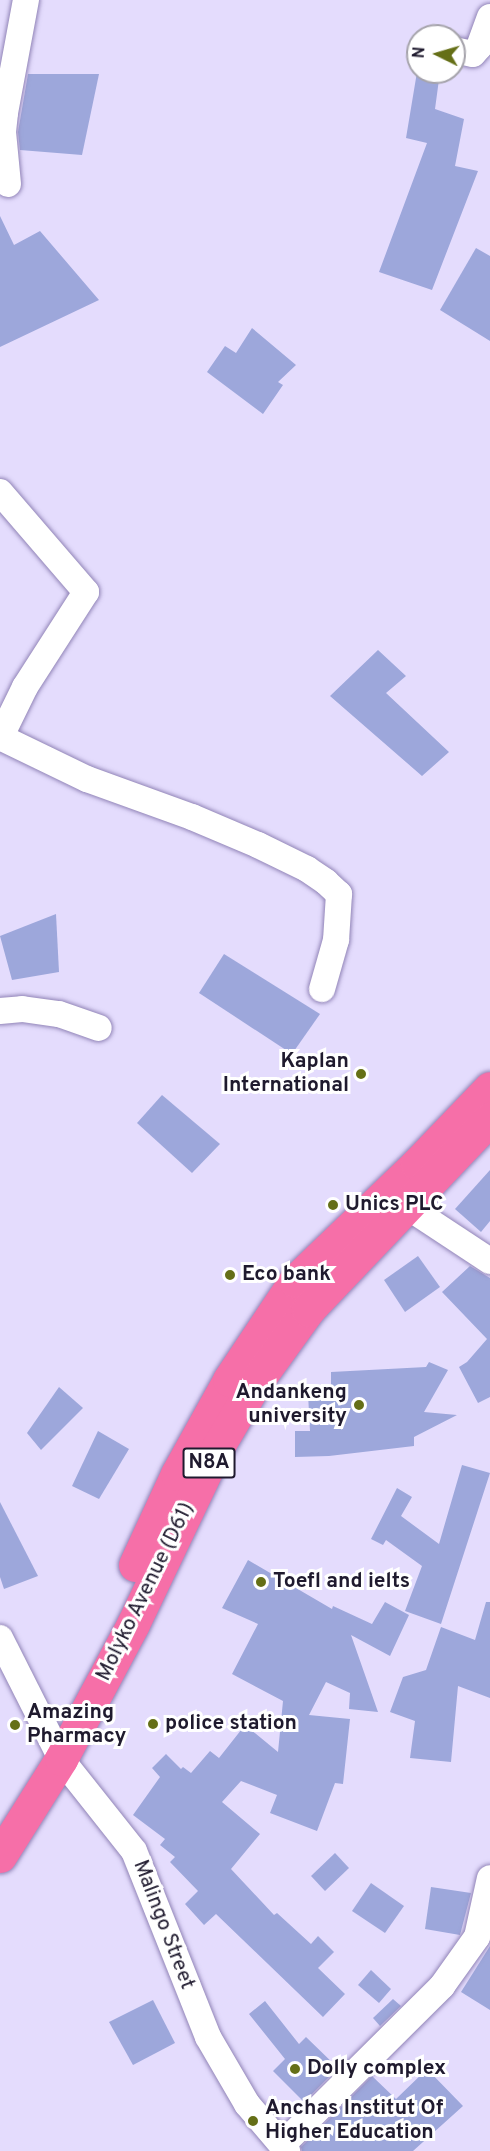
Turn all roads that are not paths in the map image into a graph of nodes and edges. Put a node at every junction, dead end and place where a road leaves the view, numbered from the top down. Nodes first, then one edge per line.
1 (26, 0) edge
2 (490, 17) edge
3 (466, 52) edge
4 (8, 184) dead end
5 (0, 492) edge
6 (0, 737) edge
7 (322, 989) dead end
8 (0, 1011) edge
9 (99, 1028) dead end
10 (490, 1088) edge
11 (490, 1119) edge
12 (408, 1207) junction
13 (490, 1261) edge
14 (0, 1639) edge
15 (55, 1749) junction
16 (0, 1814) edge
17 (0, 1856) edge
18 (490, 1878) edge
19 (285, 2148) edge

1 - 4 street
2 - 3 street
5 - 6 street
6 - 7 street
8 - 9 street
10 - 15 highway, Molyko Avenue (D61) / N8A
11 - 12 highway, Molyko Avenue (D61) / N8A
12 - 13 street
12 - 15 highway, Molyko Avenue (D61) / N8A
14 - 15 street, Malingo Street
15 - 16 highway, Molyko Avenue (D61) / N8A
15 - 17 highway, Molyko Avenue (D61) / N8A
15 - 19 street, Malingo Street
18 - 19 street

